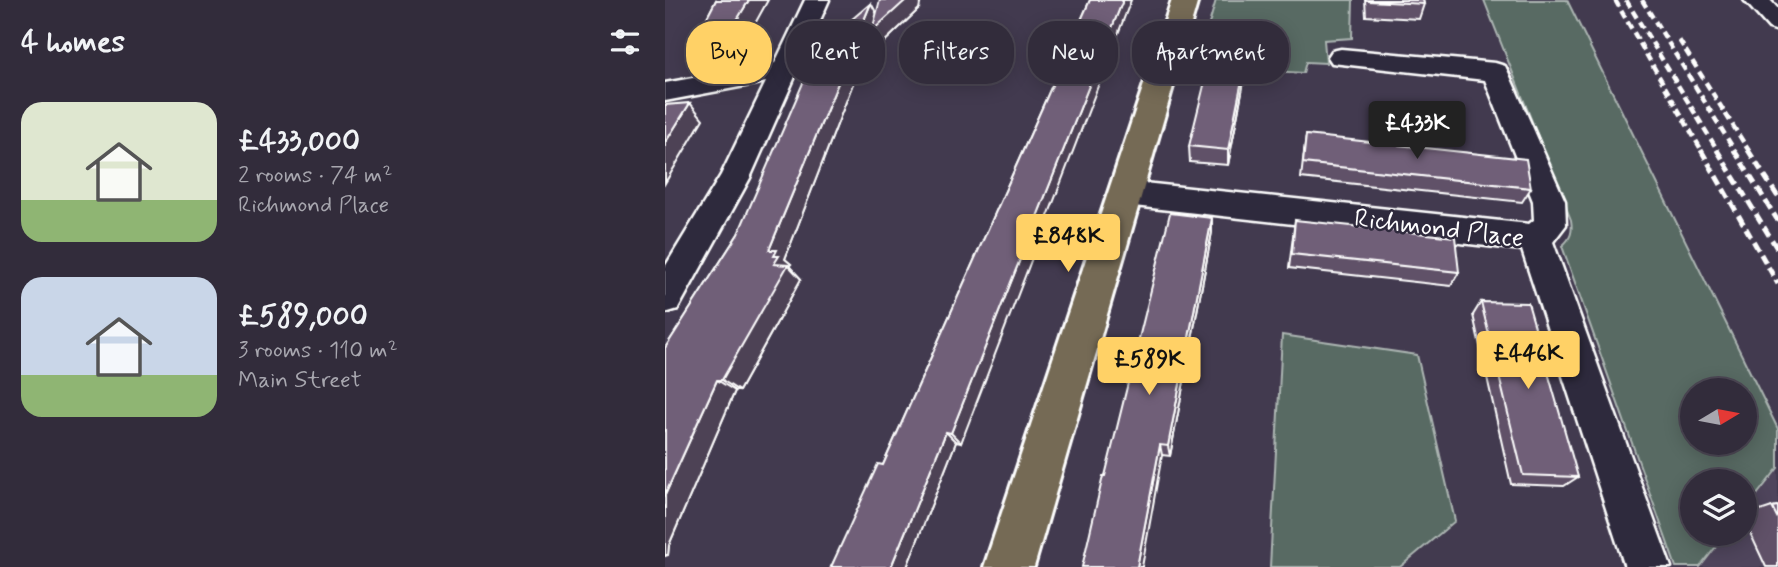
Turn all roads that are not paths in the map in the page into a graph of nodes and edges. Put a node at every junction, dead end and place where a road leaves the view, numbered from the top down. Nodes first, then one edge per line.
1 (817, 0) edge
2 (1185, 0) edge
3 (1756, 0) edge
4 (1778, 23) edge
5 (1341, 57) dead end
6 (783, 70) junction
7 (665, 92) edge
8 (1125, 193) junction
9 (1535, 238) junction
10 (665, 298) edge
11 (1009, 567) edge
12 (1648, 567) edge

1 - 6 street
2 - 8 main road
3 - 4 street
5 - 9 street
6 - 7 street
6 - 10 street
8 - 9 street, Richmond Place
8 - 11 main road
9 - 12 street, Richmond Place

